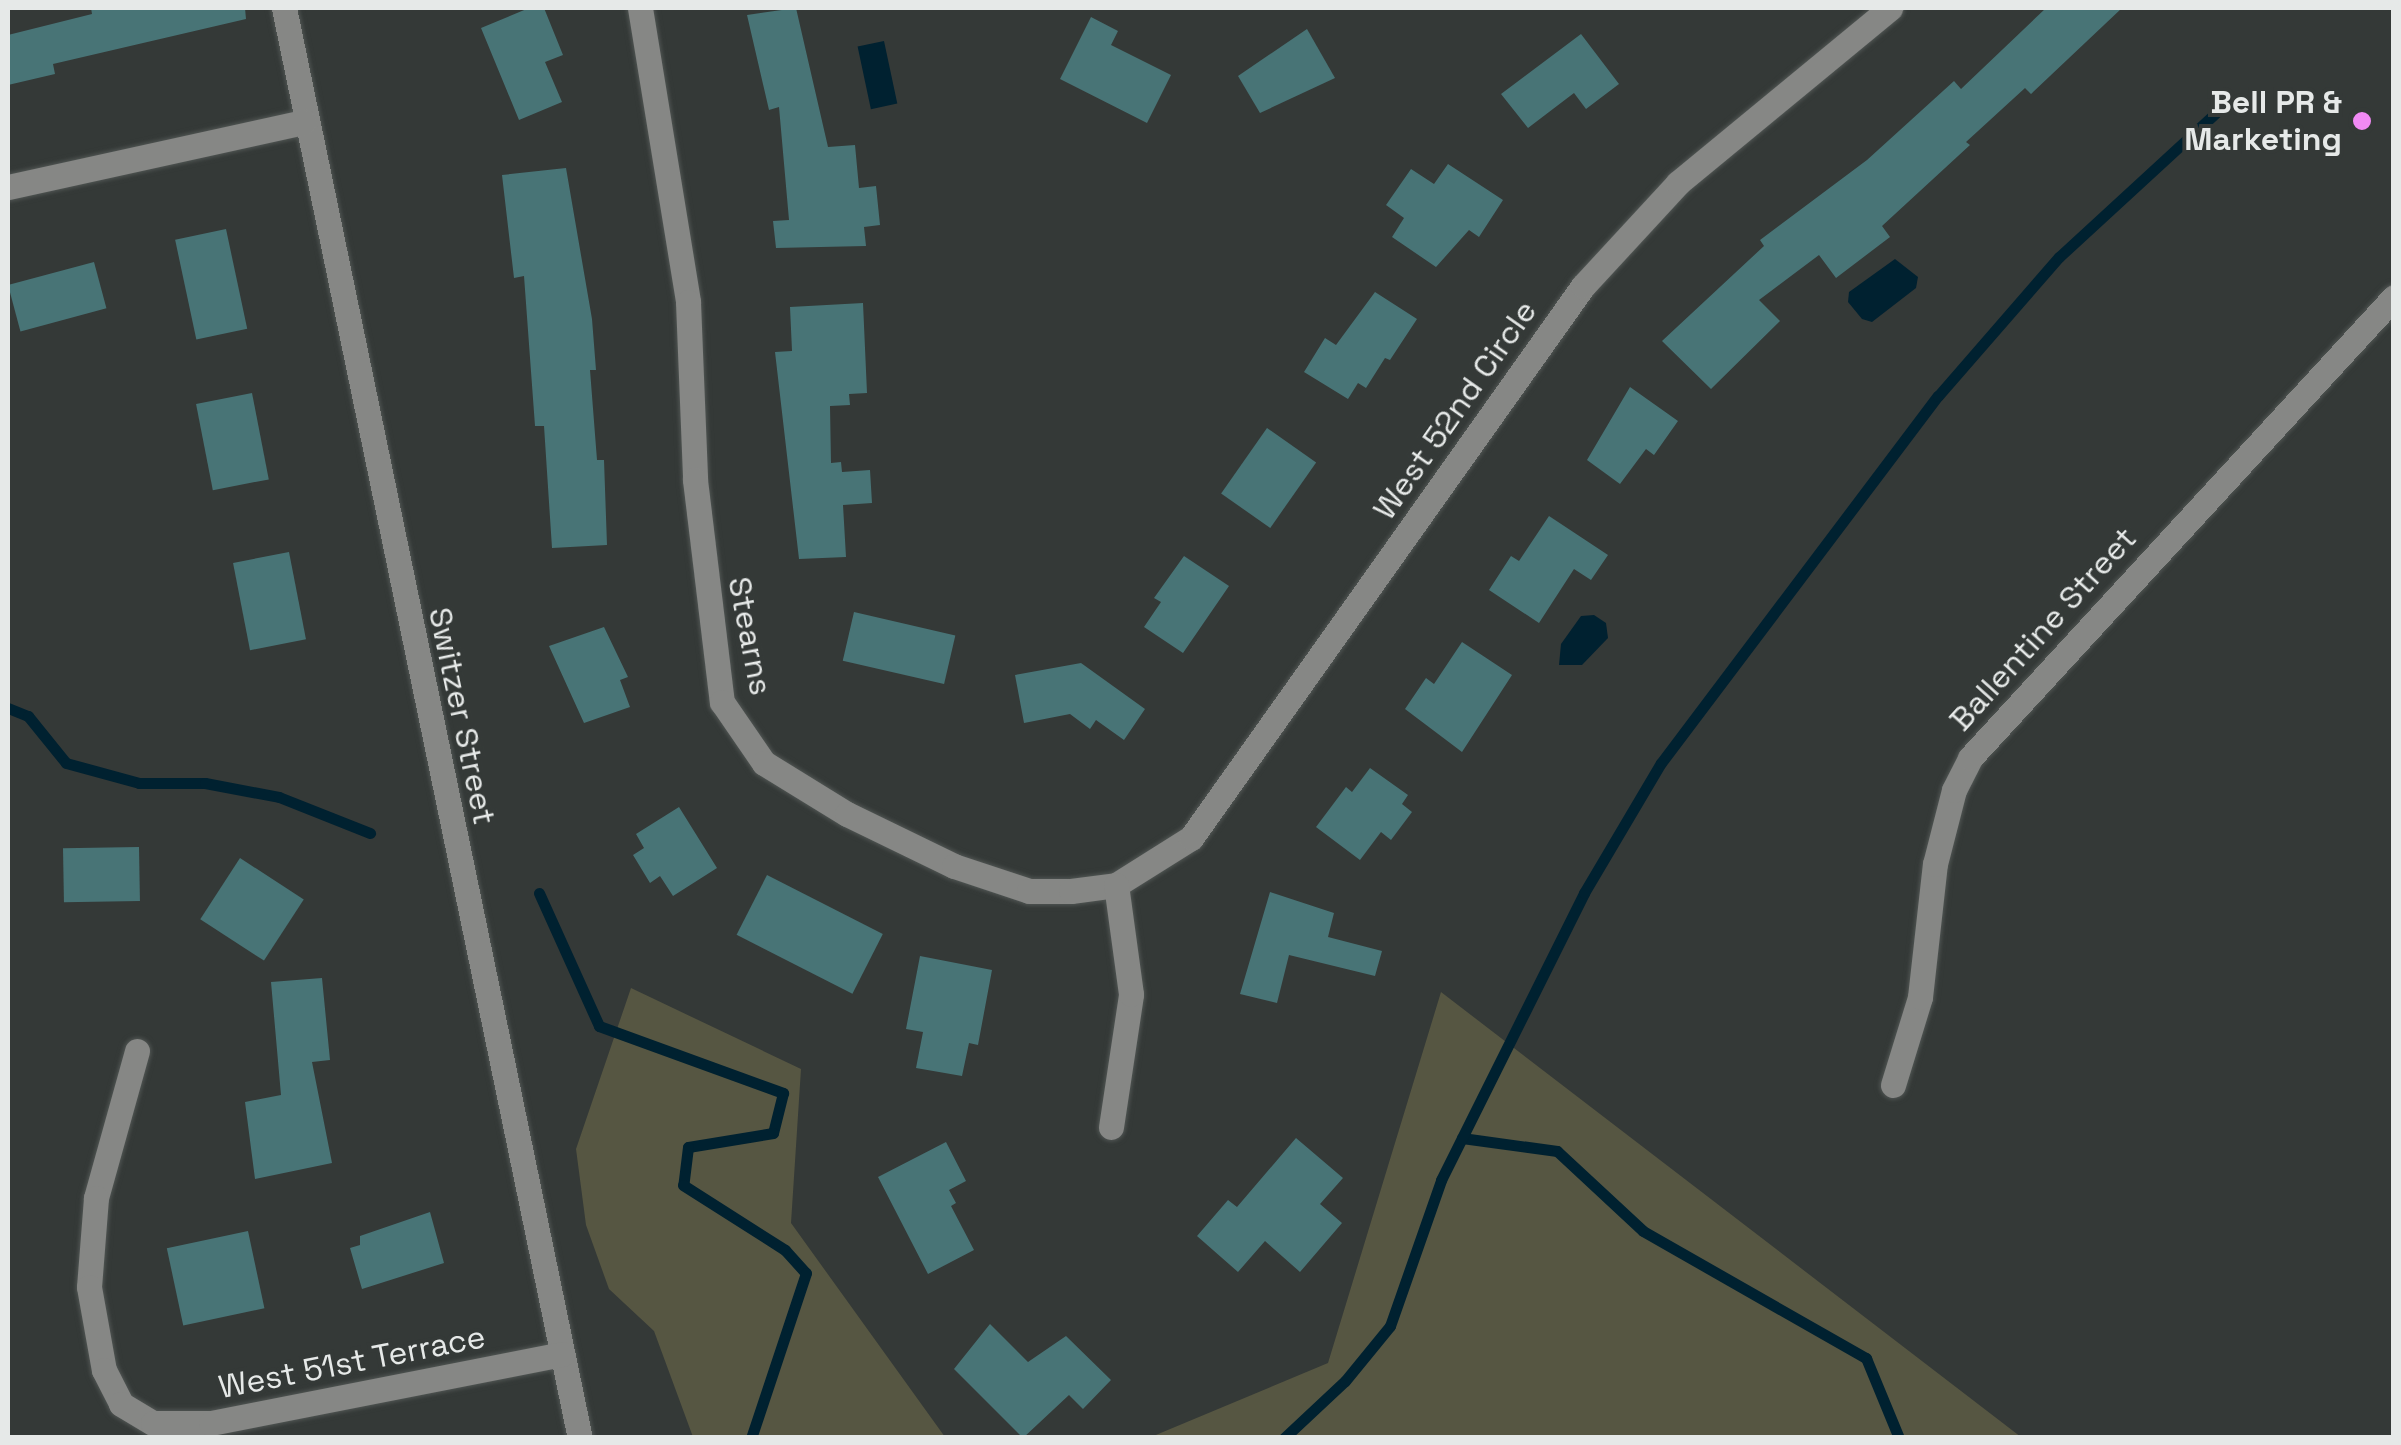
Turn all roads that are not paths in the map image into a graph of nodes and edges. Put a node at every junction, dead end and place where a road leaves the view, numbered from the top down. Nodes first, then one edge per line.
1 (284, 8) edge
2 (640, 8) edge
3 (1890, 8) edge
4 (304, 122) junction
5 (8, 187) edge
6 (2394, 297) edge
7 (1116, 885) junction
8 (137, 1051) dead end
9 (1893, 1084) dead end
10 (1111, 1126) dead end
11 (562, 1354) junction
12 (580, 1438) edge

1 - 4 street, Switzer Street
2 - 7 street, Stearns
3 - 7 street, West 52nd Circle
4 - 5 street
4 - 11 street, Switzer Street
6 - 9 street, Ballentine Street
7 - 10 street
8 - 11 street, West 51st Terrace
11 - 12 street, Switzer Street

